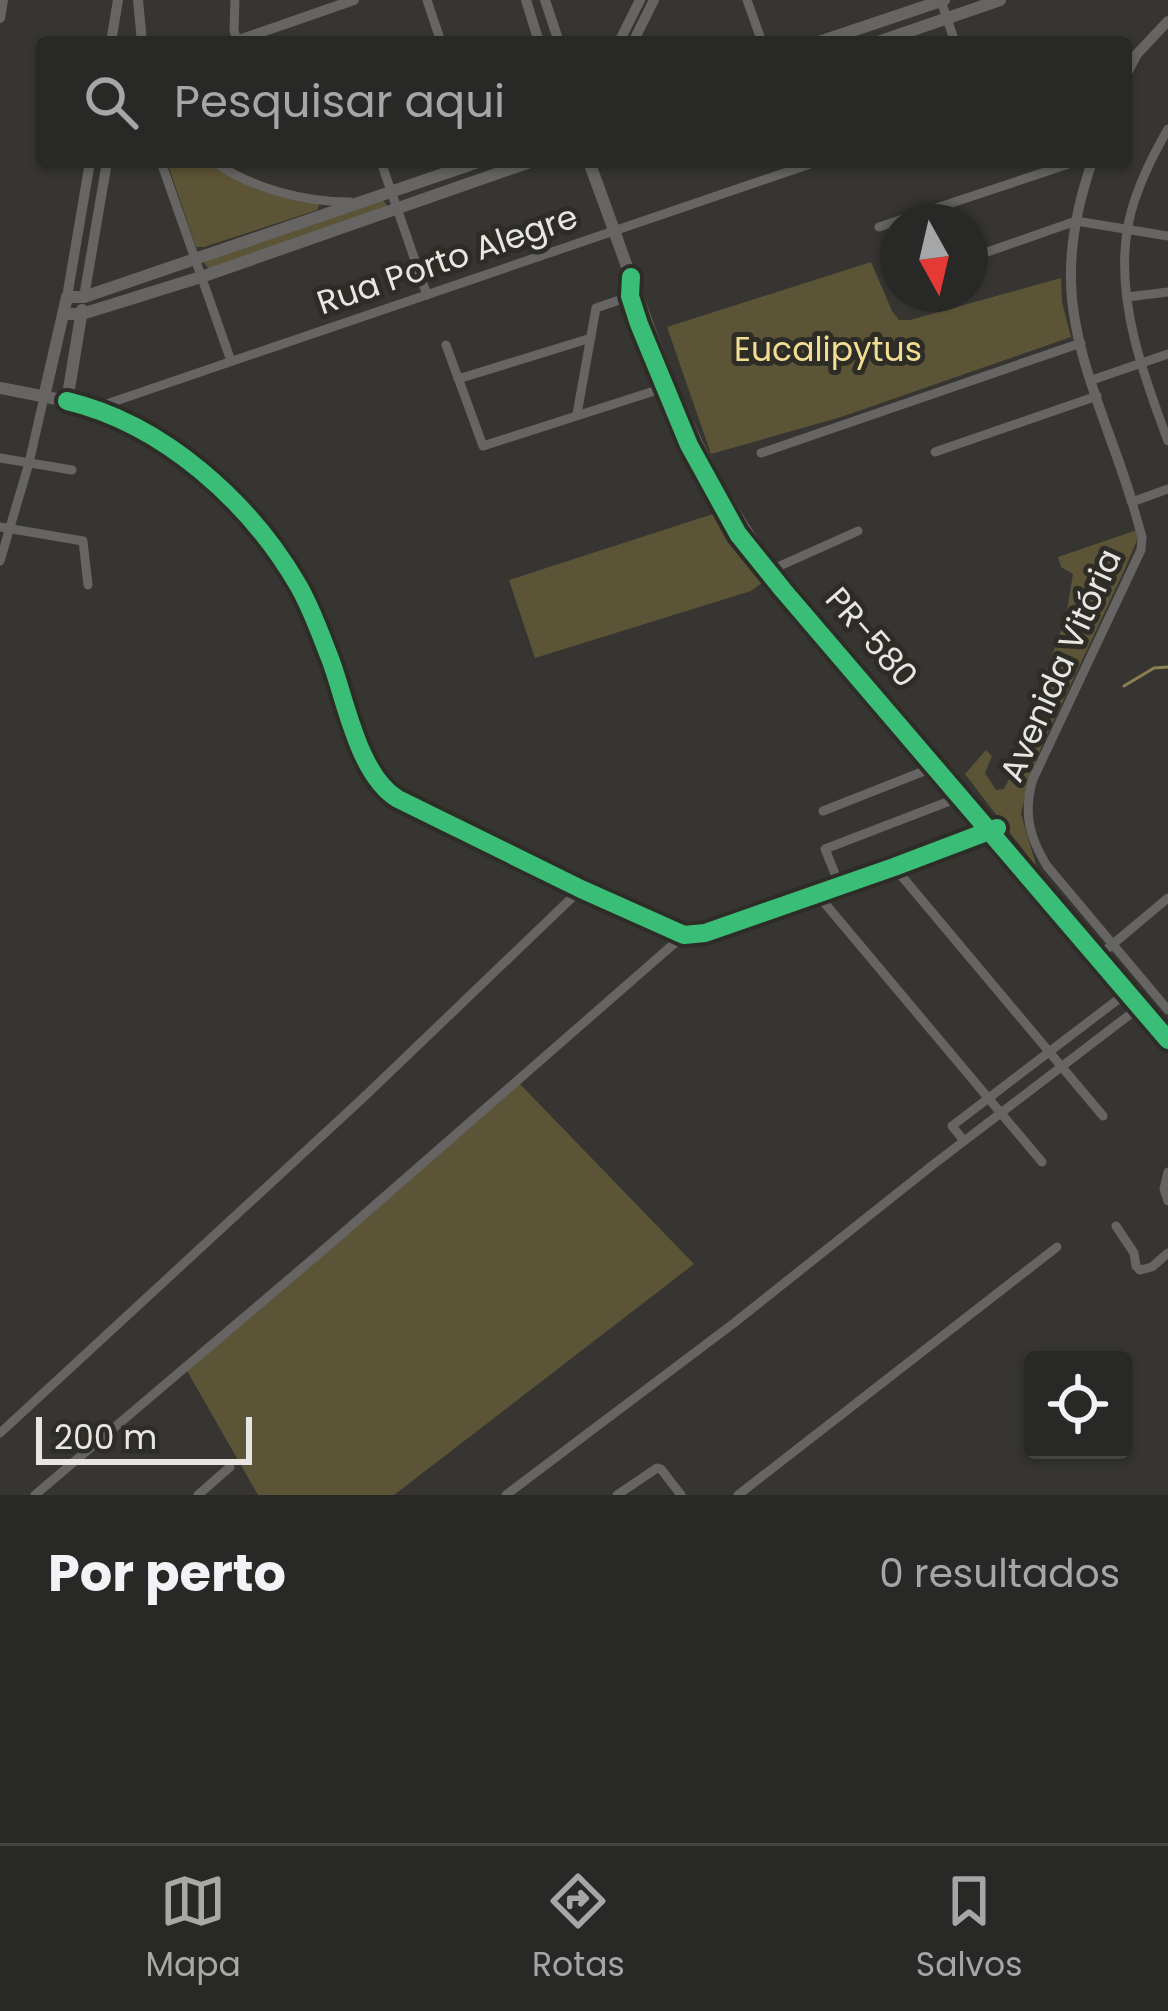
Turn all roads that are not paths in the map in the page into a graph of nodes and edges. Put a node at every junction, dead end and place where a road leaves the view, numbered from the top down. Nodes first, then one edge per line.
1 (3, 0) edge
2 (118, 0) edge
3 (138, 0) edge
4 (235, 0) edge
5 (354, 0) edge
6 (428, 0) edge
7 (526, 0) edge
8 (545, 0) edge
9 (640, 0) edge
10 (654, 0) edge
11 (747, 0) edge
12 (942, 0) edge
13 (1000, 0) edge
14 (326, 4) edge
15 (0, 18) edge
16 (947, 18) junction
17 (1168, 21) edge
18 (112, 36) edge
19 (141, 36) edge
20 (236, 36) edge
21 (250, 36) edge
22 (439, 36) edge
23 (537, 36) edge
24 (557, 36) edge
25 (622, 36) edge
26 (636, 36) edge
27 (760, 36) edge
28 (837, 36) edge
29 (895, 36) edge
30 (953, 36) edge
31 (1132, 55) edge
32 (1168, 129) edge
33 (89, 168) edge
34 (106, 168) edge
35 (163, 168) edge
36 (223, 168) edge
37 (383, 168) edge
38 (462, 168) edge
39 (513, 168) edge
40 (592, 168) edge
41 (792, 168) edge
42 (1059, 168) edge
43 (1090, 168) edge
44 (392, 194) junction
45 (367, 202) junction
46 (961, 204) edge
47 (397, 209) junction
48 (1076, 221) junction
49 (1127, 228) junction
50 (615, 231) junction
51 (1168, 236) edge
52 (988, 252) edge
53 (195, 259) junction
54 (201, 277) junction
55 (1168, 292) edge
56 (637, 294) junction
57 (427, 295) junction
58 (67, 297) junction
59 (84, 297) junction
60 (1127, 297) junction
61 (63, 314) junction
62 (82, 314) junction
63 (591, 338) junction
64 (1081, 343) junction
65 (446, 345) dead end
66 (1168, 354) edge
67 (231, 361) junction
68 (1142, 362) junction
69 (458, 379) junction
70 (1092, 380) junction
71 (673, 385) junction
72 (0, 388) edge
73 (1097, 395) junction
74 (44, 397) junction
75 (67, 401) junction
76 (95, 408) junction
77 (578, 414) junction
78 (1168, 441) edge
79 (934, 452) dead end
80 (761, 453) dead end
81 (0, 458) edge
82 (29, 463) junction
83 (72, 470) dead end
84 (1168, 479) edge
85 (1163, 491) edge
86 (1132, 502) junction
87 (5, 528) edge
88 (858, 531) dead end
89 (0, 561) edge
90 (773, 568) junction
91 (88, 584) dead end
92 (942, 764) junction
93 (968, 794) junction
94 (824, 811) dead end
95 (997, 828) junction
96 (894, 868) junction
97 (840, 886) junction
98 (581, 889) junction
99 (817, 894) junction
100 (1168, 898) edge
101 (684, 935) junction
102 (1108, 948) junction
103 (1133, 988) junction
104 (1145, 1003) junction
105 (1168, 1010) edge
106 (1168, 1030) edge
107 (1050, 1052) junction
108 (1061, 1067) junction
109 (989, 1098) junction
110 (1002, 1113) junction
111 (1103, 1116) dead end
112 (964, 1141) junction
113 (1042, 1162) dead end
114 (1168, 1172) edge
115 (1168, 1201) edge
116 (1116, 1226) dead end
117 (1057, 1247) dead end
118 (1168, 1253) edge
119 (0, 1432) edge
120 (230, 1467) dead end
121 (50, 1490) edge
122 (35, 1495) edge
123 (198, 1495) edge
124 (506, 1495) edge
125 (617, 1495) edge
126 (681, 1495) edge
127 (738, 1495) edge

1 - 15 street
2 - 18 street
3 - 19 street
4 - 20 street
5 - 14 street
6 - 22 street
7 - 23 street
8 - 24 street
9 - 25 street
10 - 26 street
11 - 27 street
12 - 16 street
12 - 28 main road
13 - 16 main road
14 - 21 street
16 - 29 main road
16 - 30 street
17 - 31 street
32 - 49 street
33 - 58 street
34 - 59 street
35 - 53 street
36 - 45 street
37 - 44 street
38 - 44 main road
39 - 47 main road
40 - 50 main road, PR-580
41 - 50 street, Rua Porto Alegre
42 - 46 street
43 - 48 street, Avenida Vitória
44 - 45 main road
44 - 47 street
45 - 53 main road
47 - 54 main road
47 - 57 street
48 - 49 street
48 - 52 street
48 - 64 street, Avenida Vitória
49 - 51 street
49 - 60 street
50 - 56 main road, PR-580 / PR-580
50 - 57 street, Rua Porto Alegre
53 - 54 street
53 - 59 main road
54 - 62 main road
54 - 67 street
55 - 60 street
56 - 63 street
56 - 71 main road, PR-580 / PR-580
57 - 67 street, Rua Porto Alegre
58 - 59 main road
58 - 61 main road
59 - 62 main road
60 - 68 street
61 - 62 main road
61 - 74 main road
62 - 75 main road
63 - 69 street
63 - 77 street
64 - 70 street, Avenida Vitória
64 - 80 street
65 - 69 street
66 - 68 street
67 - 76 street, Rua Porto Alegre
68 - 70 street
68 - 78 street
69 - 77 street
70 - 73 street, Avenida Vitória
71 - 77 street
71 - 90 main road, PR-580 / PR-580
72 - 74 main road
73 - 79 street
73 - 86 street, Avenida Vitória
74 - 75 main road
74 - 82 street
75 - 76 street
76 - 98 street
81 - 82 street
82 - 83 street
82 - 87 street
84 - 85 street
85 - 86 street
86 - 102 street, Avenida Vitória
87 - 89 street
87 - 91 street
88 - 90 street
90 - 92 main road, PR-580 / PR-580
92 - 93 main road, PR-580 / PR-580
92 - 94 street
93 - 95 main road, PR-580 / PR-580
93 - 97 street
95 - 96 street
95 - 102 main road, PR-580 / PR-580
96 - 97 street
96 - 107 street
97 - 99 street
98 - 101 street
98 - 119 street
99 - 101 street
99 - 109 street
100 - 102 street
101 - 121 street
102 - 103 main road, PR-580 / PR-580
102 - 105 street, Avenida Vitória
103 - 104 main road, PR-580 / PR-580
103 - 107 street
104 - 106 main road, PR-580 / PR-580
104 - 108 street
107 - 108 street
107 - 109 street
108 - 110 street
108 - 111 street
109 - 110 street
109 - 112 street
110 - 112 street
110 - 113 street
112 - 124 street
114 - 115 street
116 - 118 street
117 - 127 street
120 - 123 street
121 - 122 street
125 - 126 street

